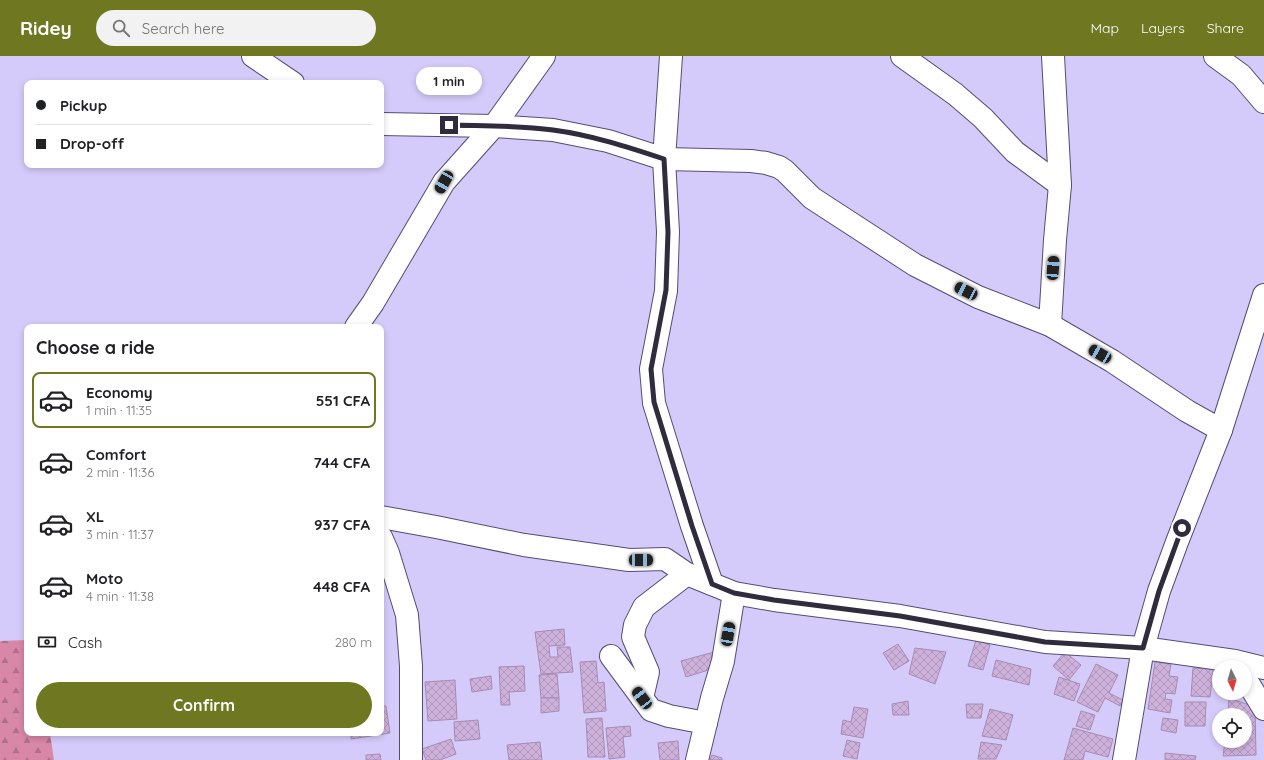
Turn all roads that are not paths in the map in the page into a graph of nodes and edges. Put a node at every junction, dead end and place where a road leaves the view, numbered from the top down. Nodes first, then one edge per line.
1 (253, 56) edge
2 (544, 56) edge
3 (671, 56) edge
4 (902, 56) edge
5 (1053, 56) edge
6 (1215, 56) edge
7 (289, 80) edge
8 (1264, 102) edge
9 (384, 124) edge
10 (494, 126) junction
11 (664, 159) junction
12 (1060, 185) junction
13 (1264, 295) edge
14 (358, 324) edge
15 (1050, 325) junction
16 (1221, 430) junction
17 (384, 518) edge
18 (384, 544) edge
19 (687, 574) junction
20 (712, 584) junction
21 (734, 593) junction
22 (1143, 648) junction
23 (611, 656) dead end
24 (1212, 663) edge
25 (1252, 668) edge
26 (1264, 668) edge
27 (1252, 690) edge
28 (642, 698) junction
29 (1264, 709) edge
30 (706, 723) junction
31 (411, 760) edge
32 (697, 760) edge
33 (1124, 760) edge

1 - 7 street
2 - 10 street
3 - 11 street
4 - 12 street
5 - 12 street
6 - 8 street
9 - 10 street
10 - 11 street
10 - 14 street
11 - 15 street
11 - 20 street
12 - 15 street
13 - 16 street
15 - 16 street
16 - 22 street
17 - 19 street
18 - 31 street
19 - 20 street
19 - 28 street
20 - 21 street
21 - 22 street
21 - 30 street
22 - 24 street
22 - 33 street
23 - 28 street
25 - 26 street
27 - 29 street
28 - 30 street
30 - 32 street

